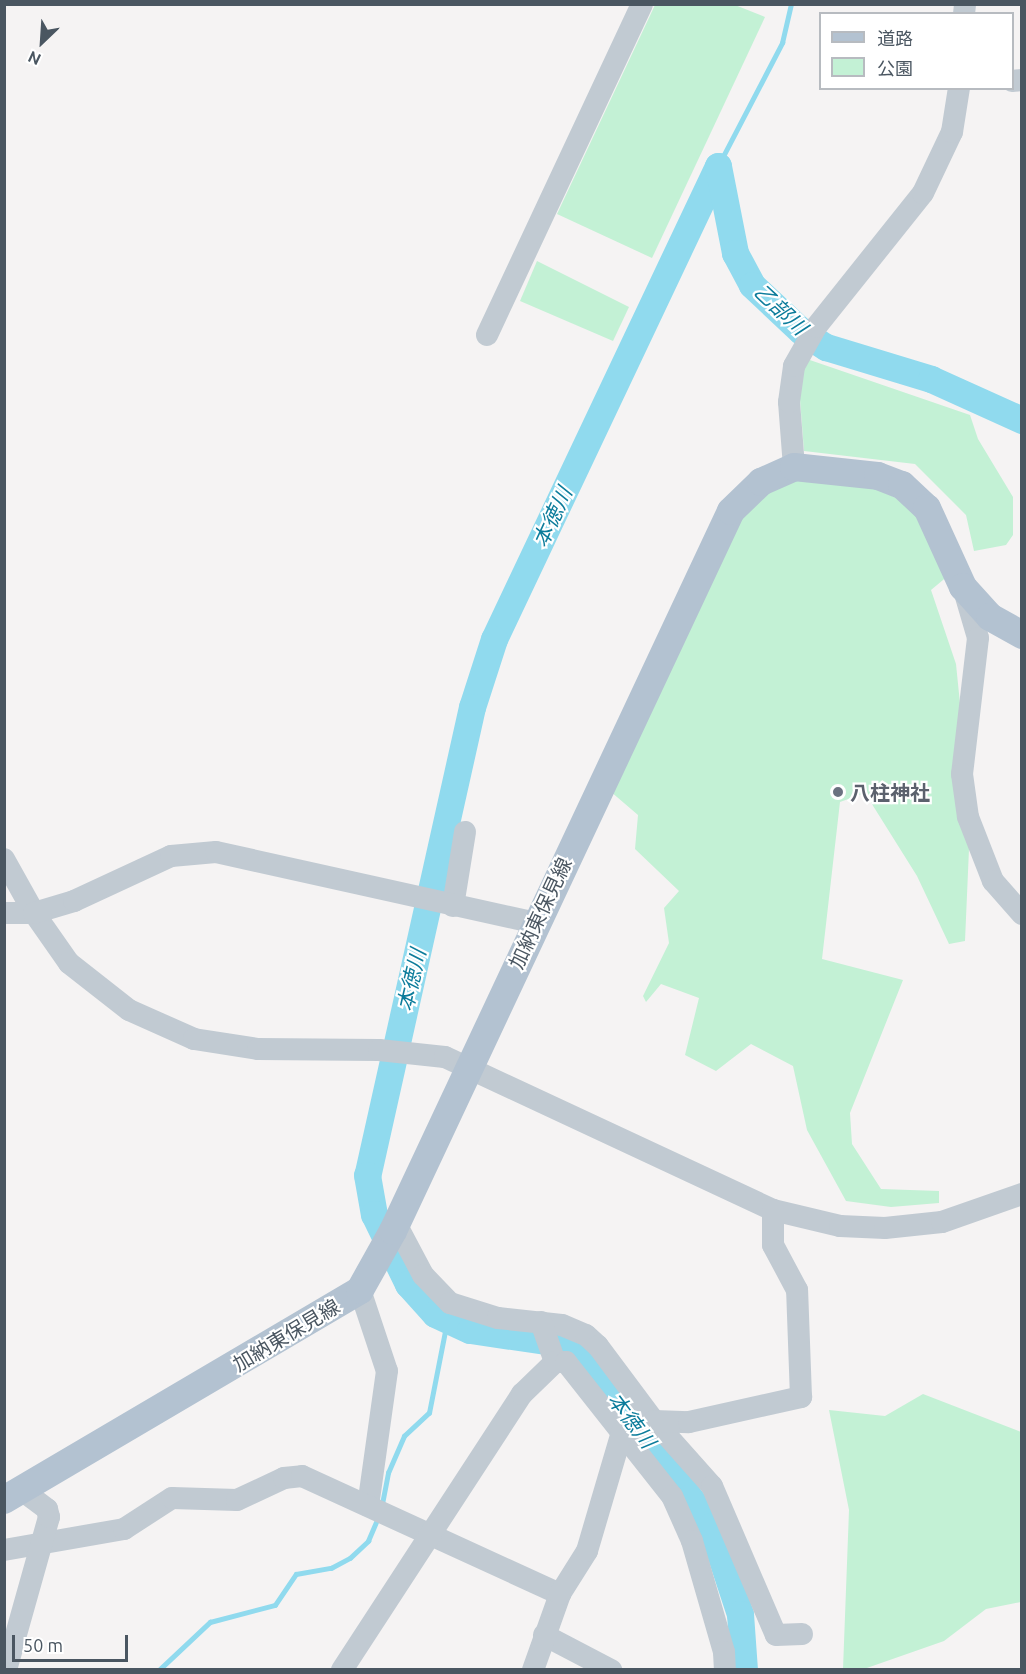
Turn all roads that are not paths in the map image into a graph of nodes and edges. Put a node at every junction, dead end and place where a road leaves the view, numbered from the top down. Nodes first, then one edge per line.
1 (642, 4) edge
2 (959, 90) edge
3 (487, 335) dead end
4 (794, 467) junction
5 (963, 587) junction
6 (1022, 635) edge
7 (465, 832) dead end
8 (4, 859) edge
9 (453, 906) junction
10 (4, 913) edge
11 (34, 913) junction
12 (1022, 914) edge
13 (535, 923) junction
14 (468, 1066) junction
15 (1022, 1194) edge
16 (773, 1210) junction
17 (391, 1234) junction
18 (360, 1290) junction
19 (541, 1322) junction
20 (555, 1362) junction
21 (654, 1421) junction
22 (629, 1434) junction
23 (14, 1495) edge
24 (368, 1506) junction
25 (429, 1534) junction
26 (42, 1546) junction
27 (4, 1550) edge
28 (560, 1594) junction
29 (802, 1634) dead end
30 (544, 1635) junction
31 (6, 1670) edge
32 (342, 1670) edge
33 (533, 1670) edge
34 (611, 1670) edge
35 (725, 1670) edge

1 - 3 street
2 - 4 street
4 - 5 main road
4 - 13 main road, 加納東保見線
5 - 6 main road
5 - 12 street
7 - 9 street
8 - 11 street
9 - 11 street
9 - 13 street
10 - 11 street
11 - 14 street
13 - 14 main road, 加納東保見線
14 - 16 street
14 - 17 main road, 加納東保見線
15 - 16 street
16 - 21 street
17 - 18 main road, 加納東保見線
17 - 19 street
18 - 23 main road, 加納東保見線
18 - 24 street
19 - 20 street
19 - 21 street
20 - 22 street
20 - 25 street
21 - 22 street
21 - 29 street
22 - 28 street
22 - 35 street
23 - 26 street
24 - 25 street
24 - 26 street
25 - 28 street
25 - 32 street
26 - 27 street
26 - 31 street
28 - 30 street
30 - 33 street
30 - 34 street

